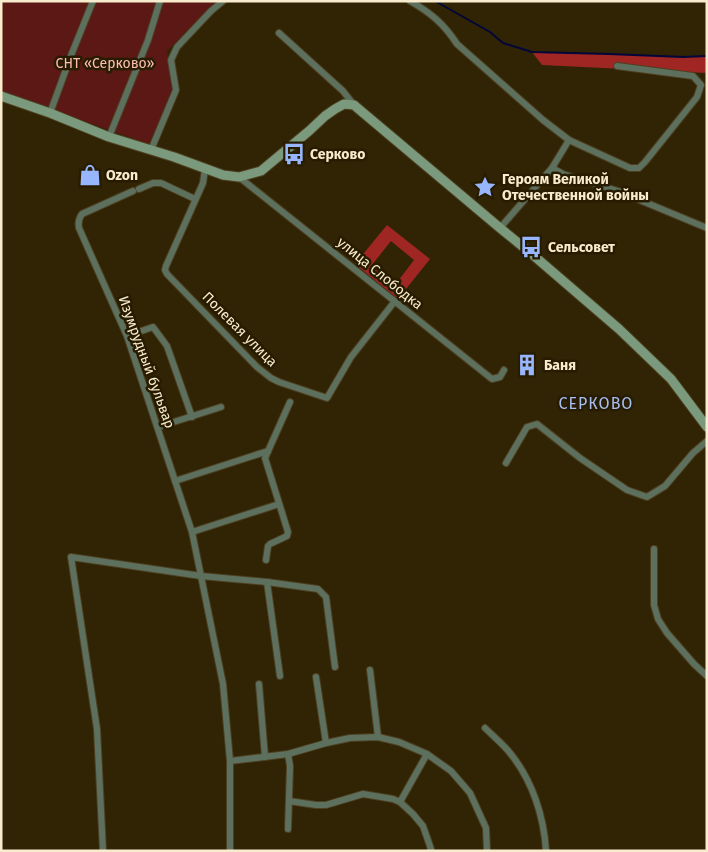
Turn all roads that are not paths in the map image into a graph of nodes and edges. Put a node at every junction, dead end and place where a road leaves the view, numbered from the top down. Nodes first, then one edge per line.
1 (93, 1) edge
2 (160, 1) edge
3 (223, 1) edge
4 (410, 1) edge
5 (279, 33) dead end
6 (617, 66) dead end
7 (707, 88) edge
8 (1, 96) edge
9 (697, 97) junction
10 (354, 105) junction
11 (50, 114) junction
12 (109, 137) junction
13 (569, 140) junction
14 (151, 150) junction
15 (552, 168) junction
16 (205, 169) junction
17 (239, 177) junction
18 (195, 199) junction
19 (500, 228) junction
20 (707, 228) edge
21 (395, 301) junction
22 (127, 336) junction
23 (504, 370) dead end
24 (290, 402) dead end
25 (221, 407) dead end
26 (192, 417) junction
27 (158, 427) junction
28 (707, 427) edge
29 (707, 441) edge
30 (268, 451) junction
31 (506, 463) dead end
32 (175, 481) junction
33 (279, 504) junction
34 (192, 532) junction
35 (654, 549) dead end
36 (266, 560) dead end
37 (200, 576) junction
38 (267, 582) junction
39 (335, 666) dead end
40 (370, 670) dead end
41 (280, 676) dead end
42 (707, 676) edge
43 (316, 677) dead end
44 (259, 684) dead end
45 (485, 728) dead end
46 (378, 737) junction
47 (326, 743) junction
48 (288, 754) junction
49 (427, 754) junction
50 (265, 757) junction
51 (230, 761) junction
52 (289, 800) junction
53 (400, 802) junction
54 (288, 829) dead end
55 (430, 850) edge
56 (104, 851) edge
57 (230, 851) edge
58 (487, 851) edge
59 (546, 851) edge

1 - 11 street
2 - 12 street
3 - 14 street
4 - 13 street
5 - 10 street
6 - 9 street
7 - 9 street
8 - 11 main road
9 - 13 street
10 - 17 main road
10 - 19 main road
11 - 12 main road
12 - 14 main road
13 - 15 street
14 - 16 main road
15 - 19 street
15 - 20 street
16 - 17 main road
16 - 18 street, Полевая улица
17 - 21 street, улица Слободка
18 - 21 street, Полевая улица
18 - 22 street, Изумрудный бульвар
19 - 28 main road
21 - 23 street, улица Слободка
22 - 26 street
22 - 27 street, Изумрудный бульвар
24 - 30 street
25 - 26 street
26 - 27 street
27 - 32 street, Изумрудный бульвар
29 - 31 street
30 - 32 street
30 - 33 street
32 - 34 street, Изумрудный бульвар
33 - 34 street
33 - 36 street
34 - 37 street, Изумрудный бульвар
35 - 42 street
37 - 38 street
37 - 51 street, Изумрудный бульвар
37 - 56 street
38 - 39 street
38 - 41 street
40 - 46 street
43 - 47 street
44 - 50 street
45 - 59 street
46 - 47 street
46 - 49 street
47 - 48 street
48 - 50 street
48 - 52 street
49 - 53 street
49 - 58 street
50 - 51 street
51 - 57 street, Изумрудный бульвар
52 - 53 street
52 - 54 street
53 - 55 street

